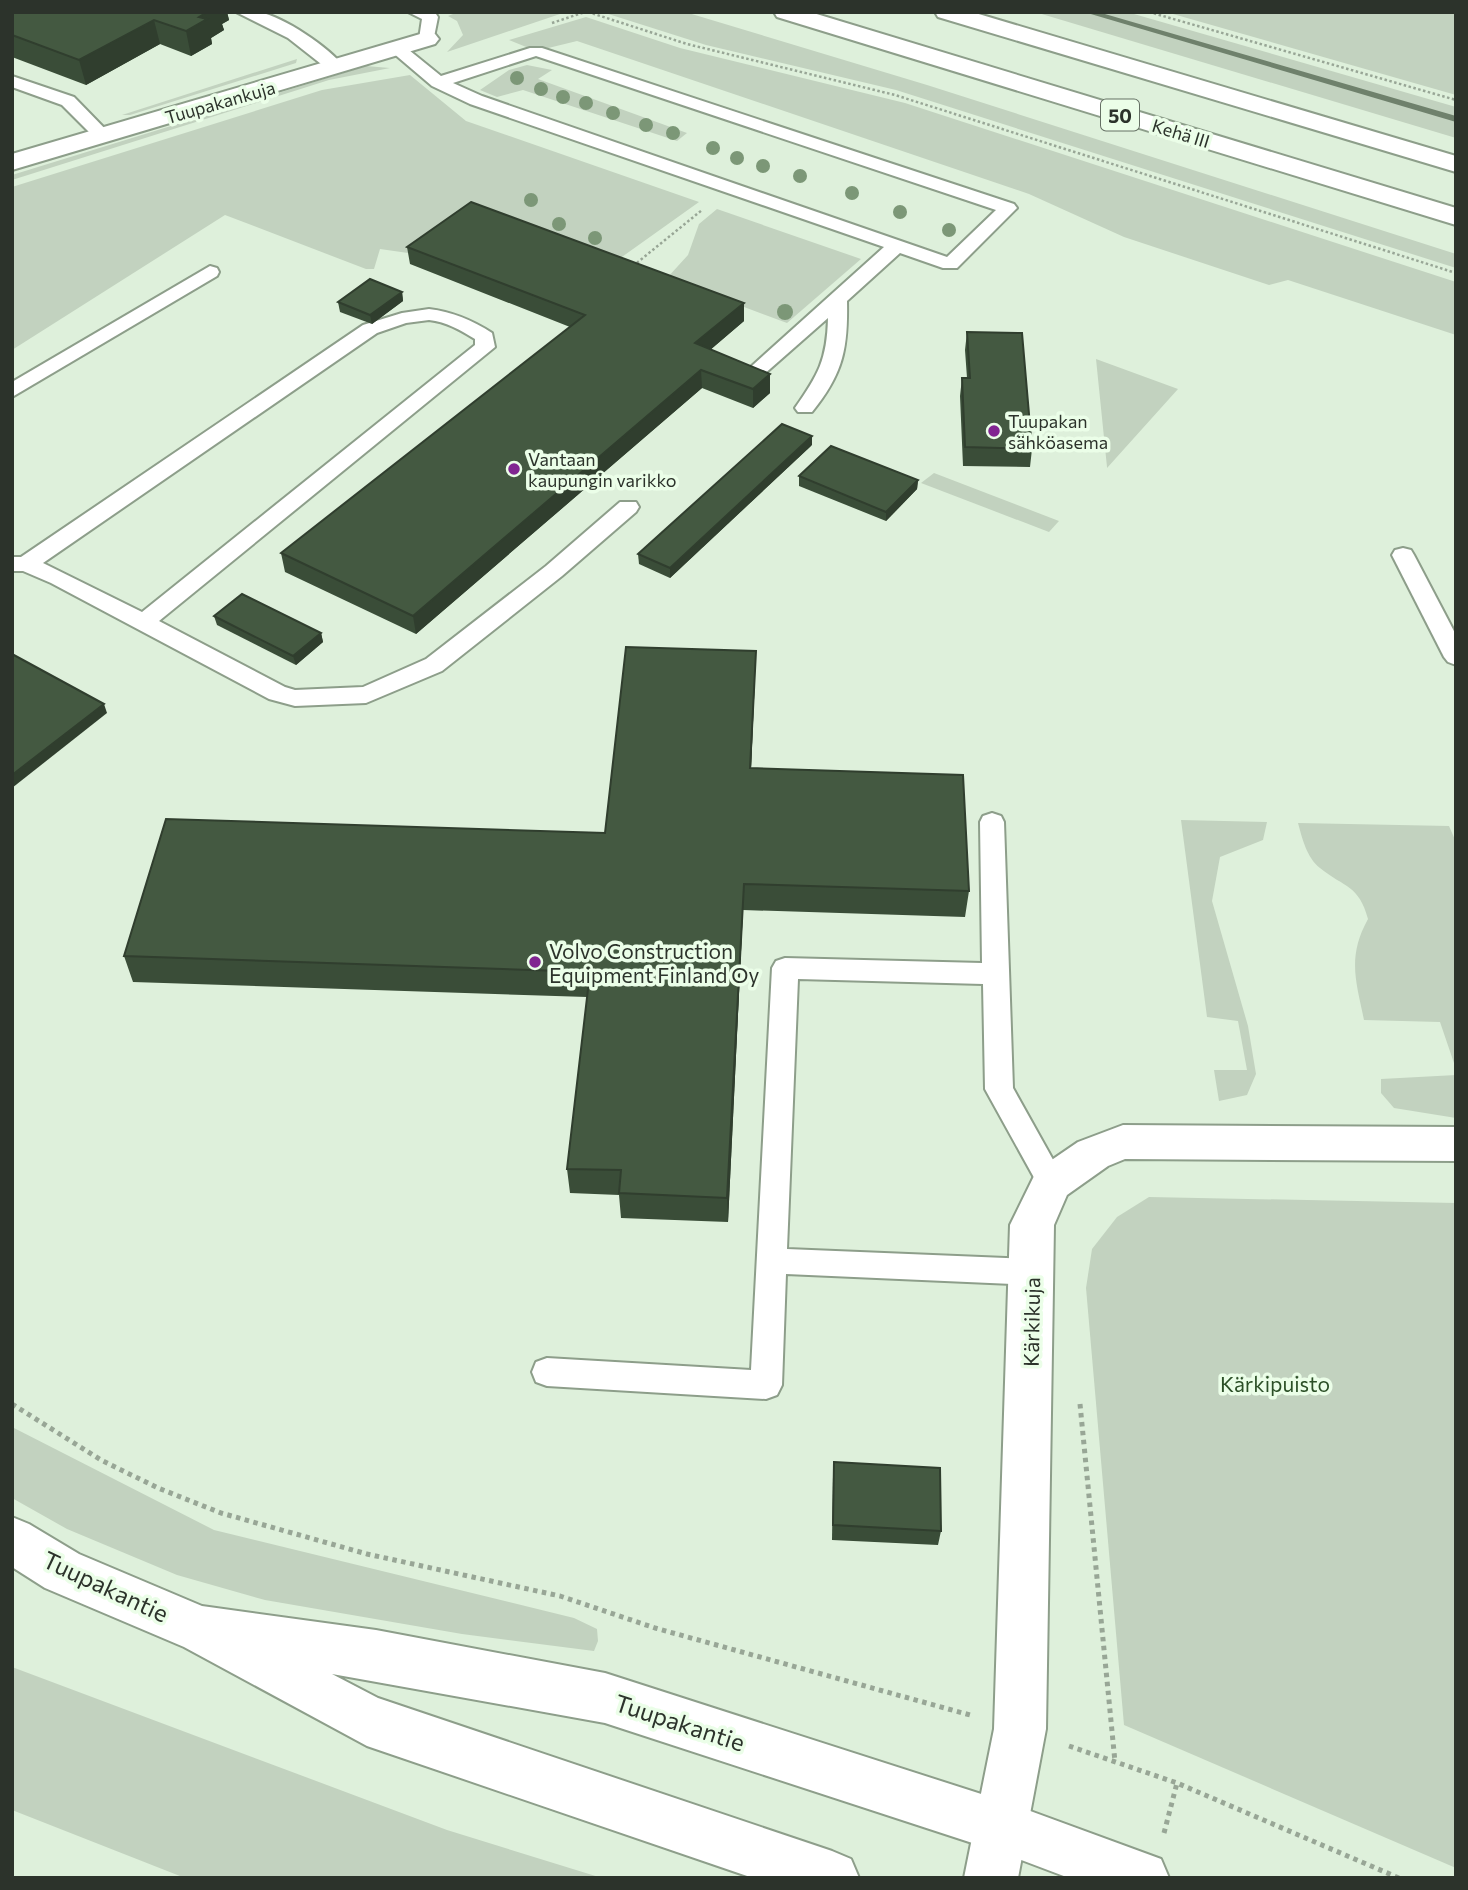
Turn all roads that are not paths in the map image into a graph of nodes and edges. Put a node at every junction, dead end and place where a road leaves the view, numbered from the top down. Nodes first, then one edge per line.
1 (244, 12) edge
2 (416, 12) edge
3 (785, 12) edge
4 (948, 12) edge
5 (427, 39) joint
6 (398, 49) junction
7 (336, 67) junction
8 (12, 80) edge
9 (438, 82) junction
10 (103, 136) junction
11 (12, 163) edge
12 (1456, 164) edge
13 (1456, 217) edge
14 (898, 246) junction
15 (210, 272) dead end
16 (836, 299) junction
17 (754, 373) edge
18 (12, 391) edge
19 (805, 408) dead end
20 (628, 506) dead end
21 (1403, 555) dead end
22 (19, 564) edge
23 (143, 623) junction
24 (1456, 657) edge
25 (992, 822) dead end
26 (997, 974) junction
27 (1456, 1144) edge
28 (1052, 1183) junction
29 (773, 1261) junction
30 (1033, 1272) junction
31 (547, 1372) dead end
32 (12, 1539) edge
33 (202, 1629) junction
34 (1003, 1827) junction
35 (832, 1878) edge
36 (990, 1878) edge
37 (1142, 1878) edge

1 - 7 lane
2 - 5 lane
3 - 13 main road, Kehä III / 50
4 - 12 main road, 50
5 - 6 main road, Tuupakankuja
6 - 7 main road, Tuupakankuja
6 - 9 lane
7 - 10 main road, Tuupakankuja
8 - 10 lane
9 - 14 lane
9 - 14 lane
10 - 11 main road, Tuupakankuja
14 - 16 lane
15 - 18 lane
16 - 17 lane
16 - 19 lane
20 - 23 lane
21 - 24 lane
22 - 23 lane
22 - 23 lane
25 - 26 lane
26 - 28 lane
26 - 29 lane
27 - 28 main road, Kärkikuja
28 - 30 main road, Kärkikuja
29 - 30 lane
29 - 31 lane
30 - 34 main road, Kärkikuja
32 - 33 main road, Tuupakantie
33 - 34 main road, Tuupakantie
33 - 35 main road, Tuupakantie
34 - 36 main road, Kärkikuja
34 - 37 main road, Tuupakantie

